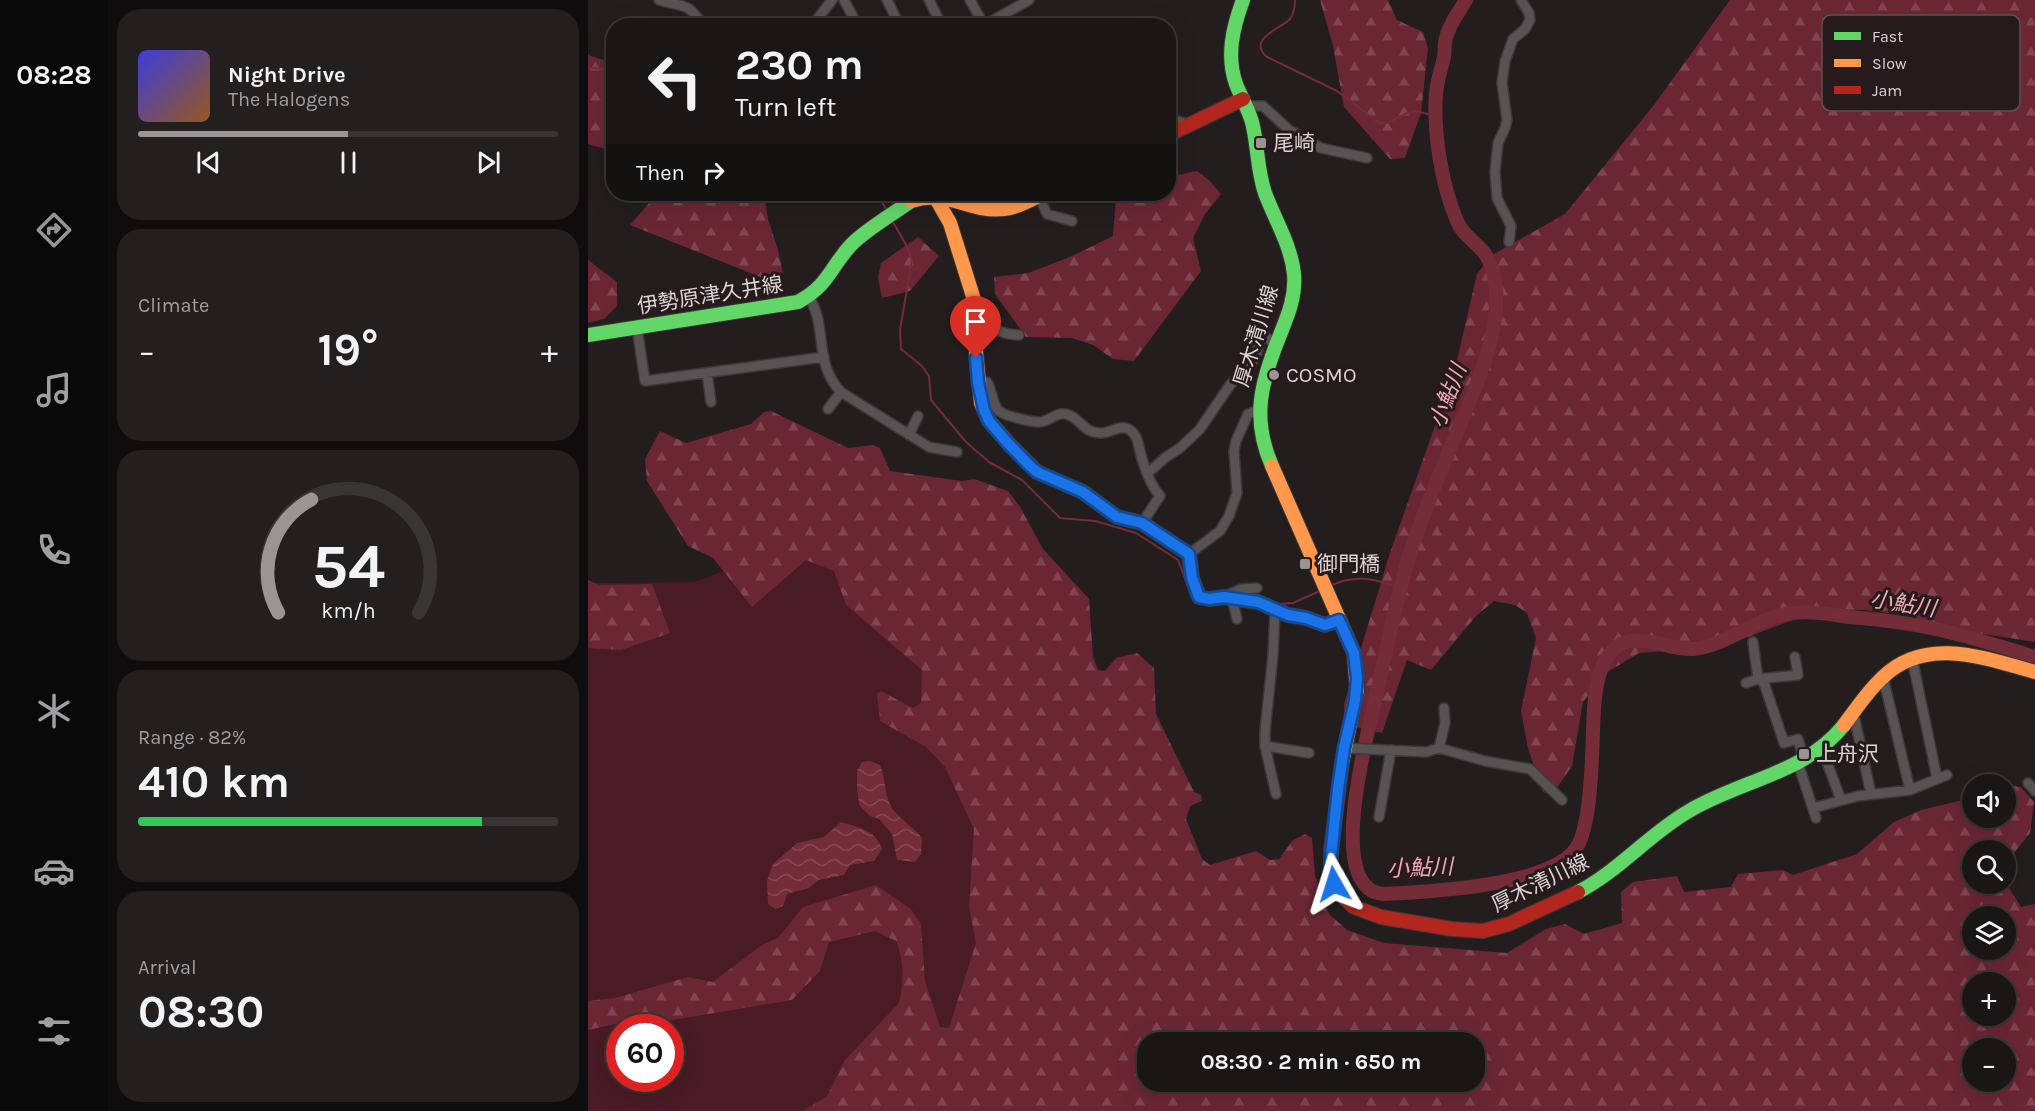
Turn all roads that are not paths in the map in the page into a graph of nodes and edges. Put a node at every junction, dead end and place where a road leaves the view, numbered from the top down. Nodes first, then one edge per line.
1 (659, 0) edge
2 (832, 0) edge
3 (844, 0) edge
4 (887, 0) edge
5 (929, 0) edge
6 (970, 0) edge
7 (1029, 0) edge
8 (1244, 0) edge
9 (1521, 0) edge
10 (1013, 4) edge
11 (699, 18) edge
12 (818, 18) edge
13 (854, 18) edge
14 (896, 18) edge
15 (938, 18) edge
16 (979, 18) edge
17 (993, 18) edge
18 (1245, 103) junction
19 (1176, 120) edge
20 (1190, 124) junction
21 (1176, 131) edge
22 (1367, 158) dead end
23 (912, 201) edge
24 (938, 201) edge
25 (961, 201) edge
26 (1027, 201) edge
27 (1043, 201) edge
28 (1071, 221) dead end
29 (1509, 242) dead end
30 (809, 297) junction
31 (976, 306) junction
32 (637, 328) junction
33 (588, 335) edge
34 (1019, 335) dead end
35 (1276, 344) junction
36 (824, 357) junction
37 (707, 373) junction
38 (978, 382) junction
39 (841, 392) junction
40 (711, 402) dead end
41 (828, 409) dead end
42 (1258, 410) junction
43 (918, 416) dead end
44 (909, 435) junction
45 (957, 452) dead end
46 (1148, 473) junction
47 (1142, 523) junction
48 (1189, 554) junction
49 (1257, 588) dead end
50 (1228, 598) junction
51 (1275, 610) junction
52 (1237, 619) dead end
53 (1339, 620) junction
54 (1753, 642) dead end
55 (1795, 657) dead end
56 (1912, 658) junction
57 (2035, 672) edge
58 (1883, 676) junction
59 (1758, 679) junction
60 (1746, 683) dead end
61 (1444, 708) dead end
62 (1850, 715) junction
63 (1265, 746) junction
64 (1351, 748) junction
65 (1439, 748) junction
66 (1822, 749) junction
67 (1389, 750) junction
68 (1309, 753) dead end
69 (1801, 762) junction
70 (1910, 790) junction
71 (1276, 794) dead end
72 (1871, 794) junction
73 (1562, 800) dead end
74 (1841, 800) junction
75 (1813, 808) junction
76 (1379, 818) dead end
77 (1816, 818) dead end

1 - 11 street
2 - 12 street
3 - 13 street
4 - 14 street
5 - 15 street
6 - 16 street
7 - 10 street
8 - 18 main road
9 - 29 street
10 - 17 street
18 - 20 main road
18 - 22 street
18 - 35 main road, 厚木清川線
19 - 20 street
20 - 21 main road
23 - 30 main road, 伊勢原津久井線
24 - 31 main road
25 - 26 main road, 伊勢原津久井線
27 - 28 street
30 - 32 main road, 伊勢原津久井線
30 - 36 street
31 - 34 street
31 - 38 main road
32 - 33 main road, 伊勢原津久井線
32 - 37 street
35 - 42 main road, 厚木清川線
35 - 46 street
36 - 37 street
36 - 39 street
37 - 40 street
38 - 46 street
38 - 47 main road
39 - 41 street
39 - 44 street
42 - 48 street
42 - 53 main road, 厚木清川線
43 - 44 street
44 - 45 street
46 - 47 street
47 - 48 main road
48 - 50 main road
49 - 50 street
50 - 51 main road
50 - 52 street
51 - 53 main road
51 - 63 street
53 - 64 main road, 厚木清川線
54 - 59 street
55 - 59 street
56 - 57 main road, 厚木清川線
56 - 58 main road, 厚木清川線
56 - 70 street
58 - 62 main road, 厚木清川線
58 - 70 street
59 - 60 street
59 - 69 street
61 - 65 street
62 - 66 main road, 厚木清川線
62 - 72 street
63 - 68 street
63 - 71 street
64 - 67 street
64 - 69 main road, 厚木清川線
65 - 67 street
65 - 73 street
66 - 69 main road, 厚木清川線
66 - 74 street
67 - 76 street
69 - 75 street
70 - 72 street
72 - 74 street
74 - 75 street
75 - 77 street

